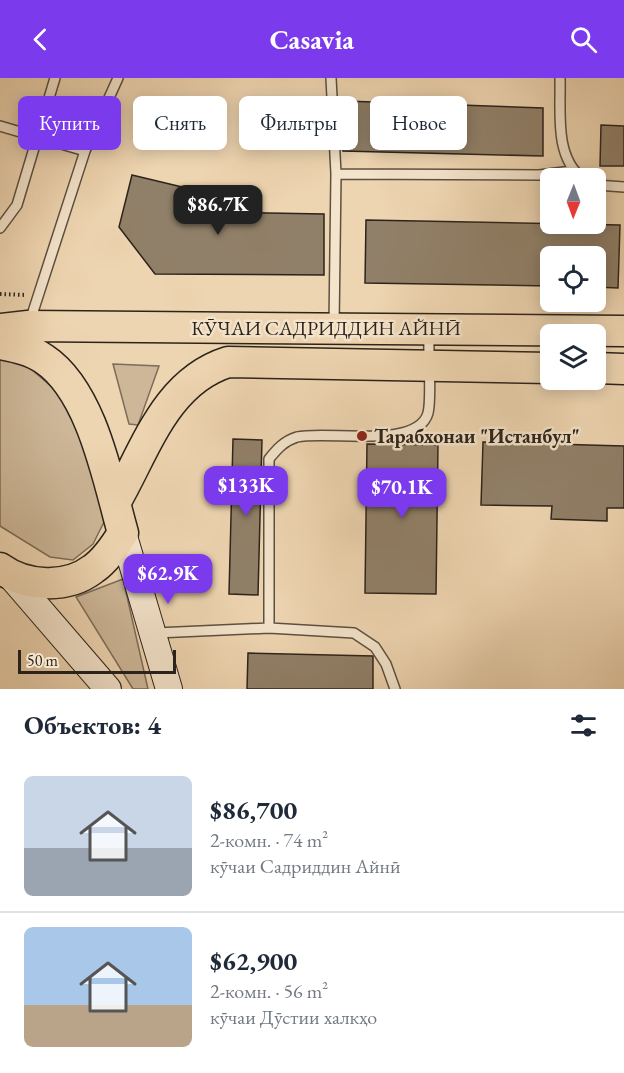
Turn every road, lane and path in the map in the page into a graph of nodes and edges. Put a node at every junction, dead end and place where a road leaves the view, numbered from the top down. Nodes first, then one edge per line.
1 (55, 78) edge
2 (118, 78) edge
3 (331, 78) edge
4 (560, 78) edge
5 (50, 96) edge
6 (0, 126) edge
7 (18, 131) edge
8 (34, 150) edge
9 (82, 150) edge
10 (85, 151) junction
11 (571, 168) edge
12 (336, 174) junction
13 (540, 175) edge
14 (606, 186) edge
15 (624, 187) edge
16 (0, 228) edge
17 (0, 294) edge
18 (38, 296) junction
19 (14, 328) edge
20 (334, 328) junction
21 (429, 329) junction
22 (624, 331) edge
23 (0, 344) edge
24 (428, 366) junction
25 (540, 368) edge
26 (606, 368) edge
27 (624, 369) edge
28 (115, 502) junction
29 (123, 533) junction
30 (4, 571) edge
31 (269, 628) junction
32 (154, 633) junction
33 (108, 689) edge
34 (169, 689) edge
35 (395, 689) edge

1 - 5 lane
2 - 10 lane
3 - 12 lane
4 - 11 lane
6 - 7 lane
8 - 16 lane
9 - 10 lane
10 - 18 lane
12 - 13 lane
12 - 20 lane
14 - 15 lane
17 - 18 path
18 - 19 lane
19 - 20 highway, КӮЧАИ САДРИДДИН АЙНӢ
20 - 21 highway, КӮЧАИ САДРИДДИН АЙНӢ
21 - 22 highway, КӮЧАИ САДРИДДИН АЙНӢ
21 - 24 lane
23 - 28 highway
24 - 25 highway, КӮЧАИ САДРИДДИН АЙНӢ
24 - 28 highway, КӮЧАИ САДРИДДИН АЙНӢ
24 - 31 lane
26 - 27 highway
28 - 29 highway
29 - 30 highway
29 - 32 main road
30 - 33 main road
31 - 32 lane
31 - 35 lane
32 - 34 main road

